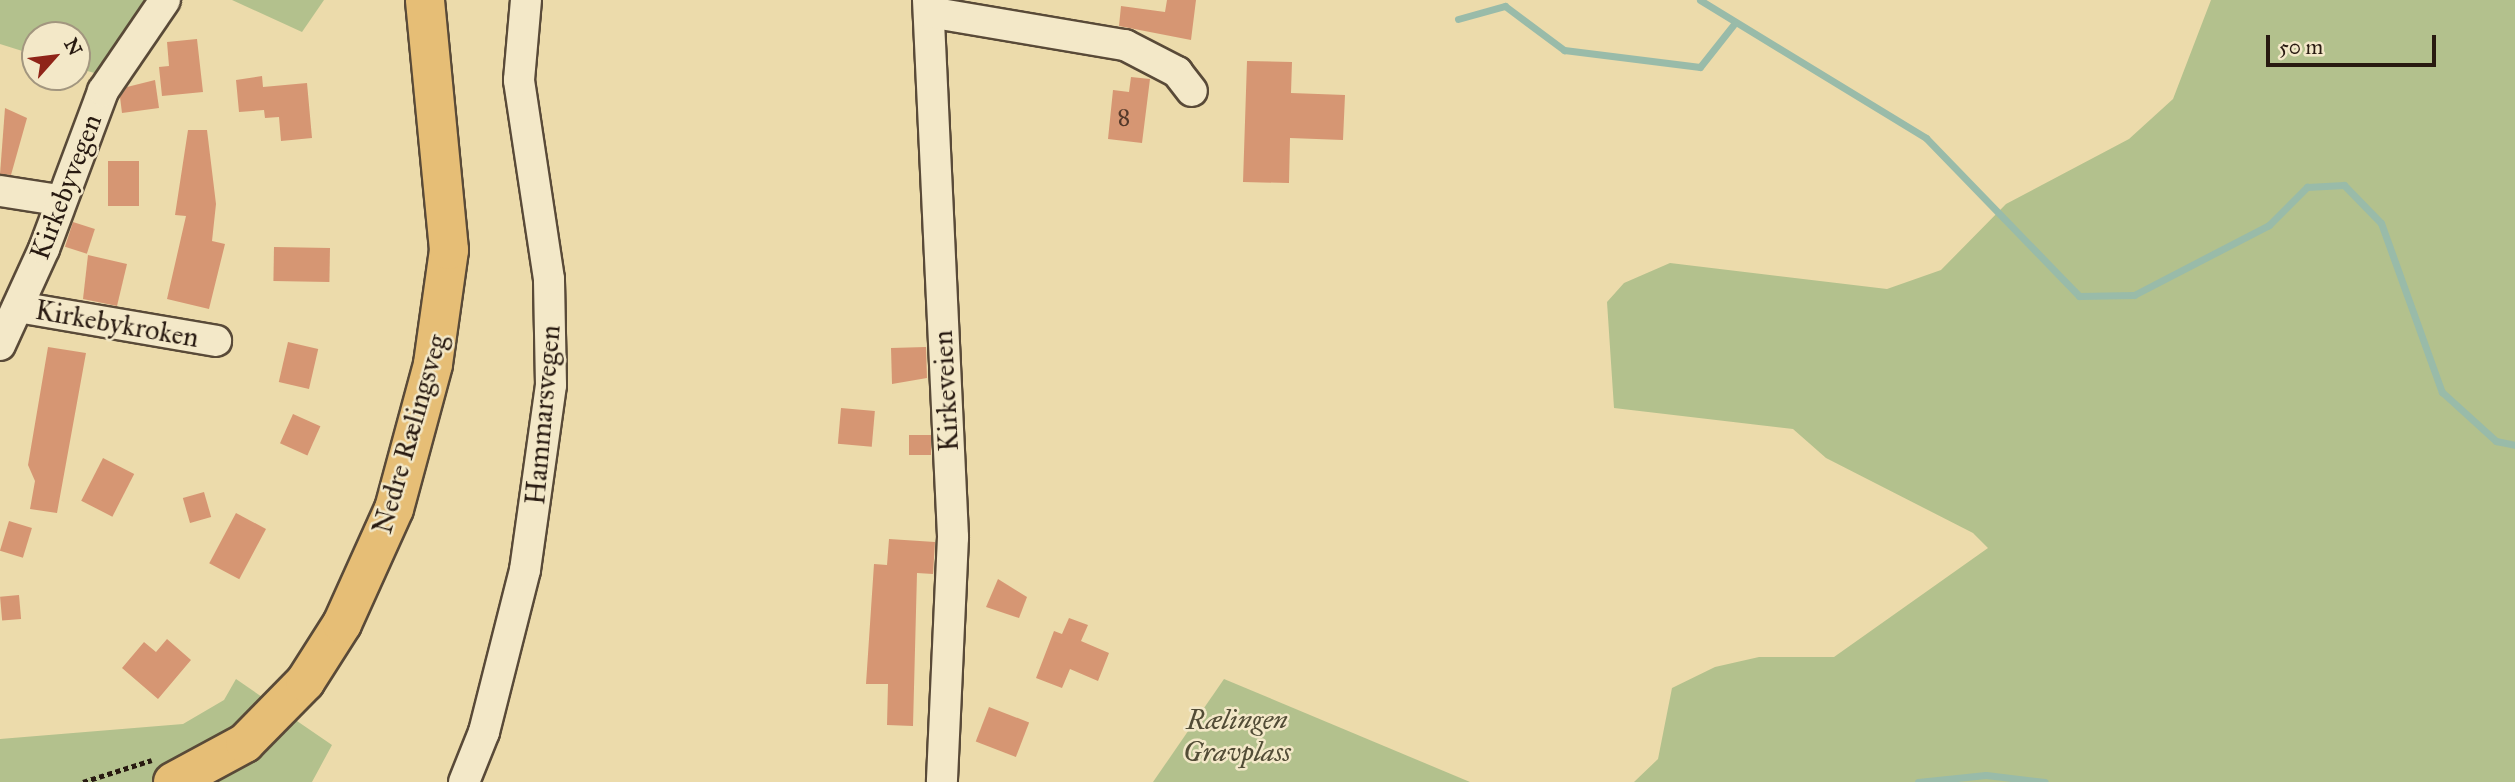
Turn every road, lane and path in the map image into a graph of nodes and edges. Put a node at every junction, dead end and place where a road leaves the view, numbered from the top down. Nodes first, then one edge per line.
1 (165, 0) edge
2 (425, 0) edge
3 (526, 0) edge
4 (928, 6) edge
5 (1192, 91) dead end
6 (0, 191) edge
7 (58, 200) junction
8 (18, 307) junction
9 (216, 341) dead end
10 (0, 345) edge
11 (169, 768) edge
12 (83, 782) edge
13 (464, 782) edge
14 (942, 782) edge

1 - 7 street, Kirkebyvegen
2 - 11 main road, Nedre Rælingsveg
3 - 13 street, Hammarsvegen
4 - 5 street
4 - 14 street, Kirkeveien
6 - 7 street
7 - 8 street, Kirkebyvegen
8 - 9 street, Kirkebykroken
8 - 10 street, Kirkebyvegen
11 - 12 path

